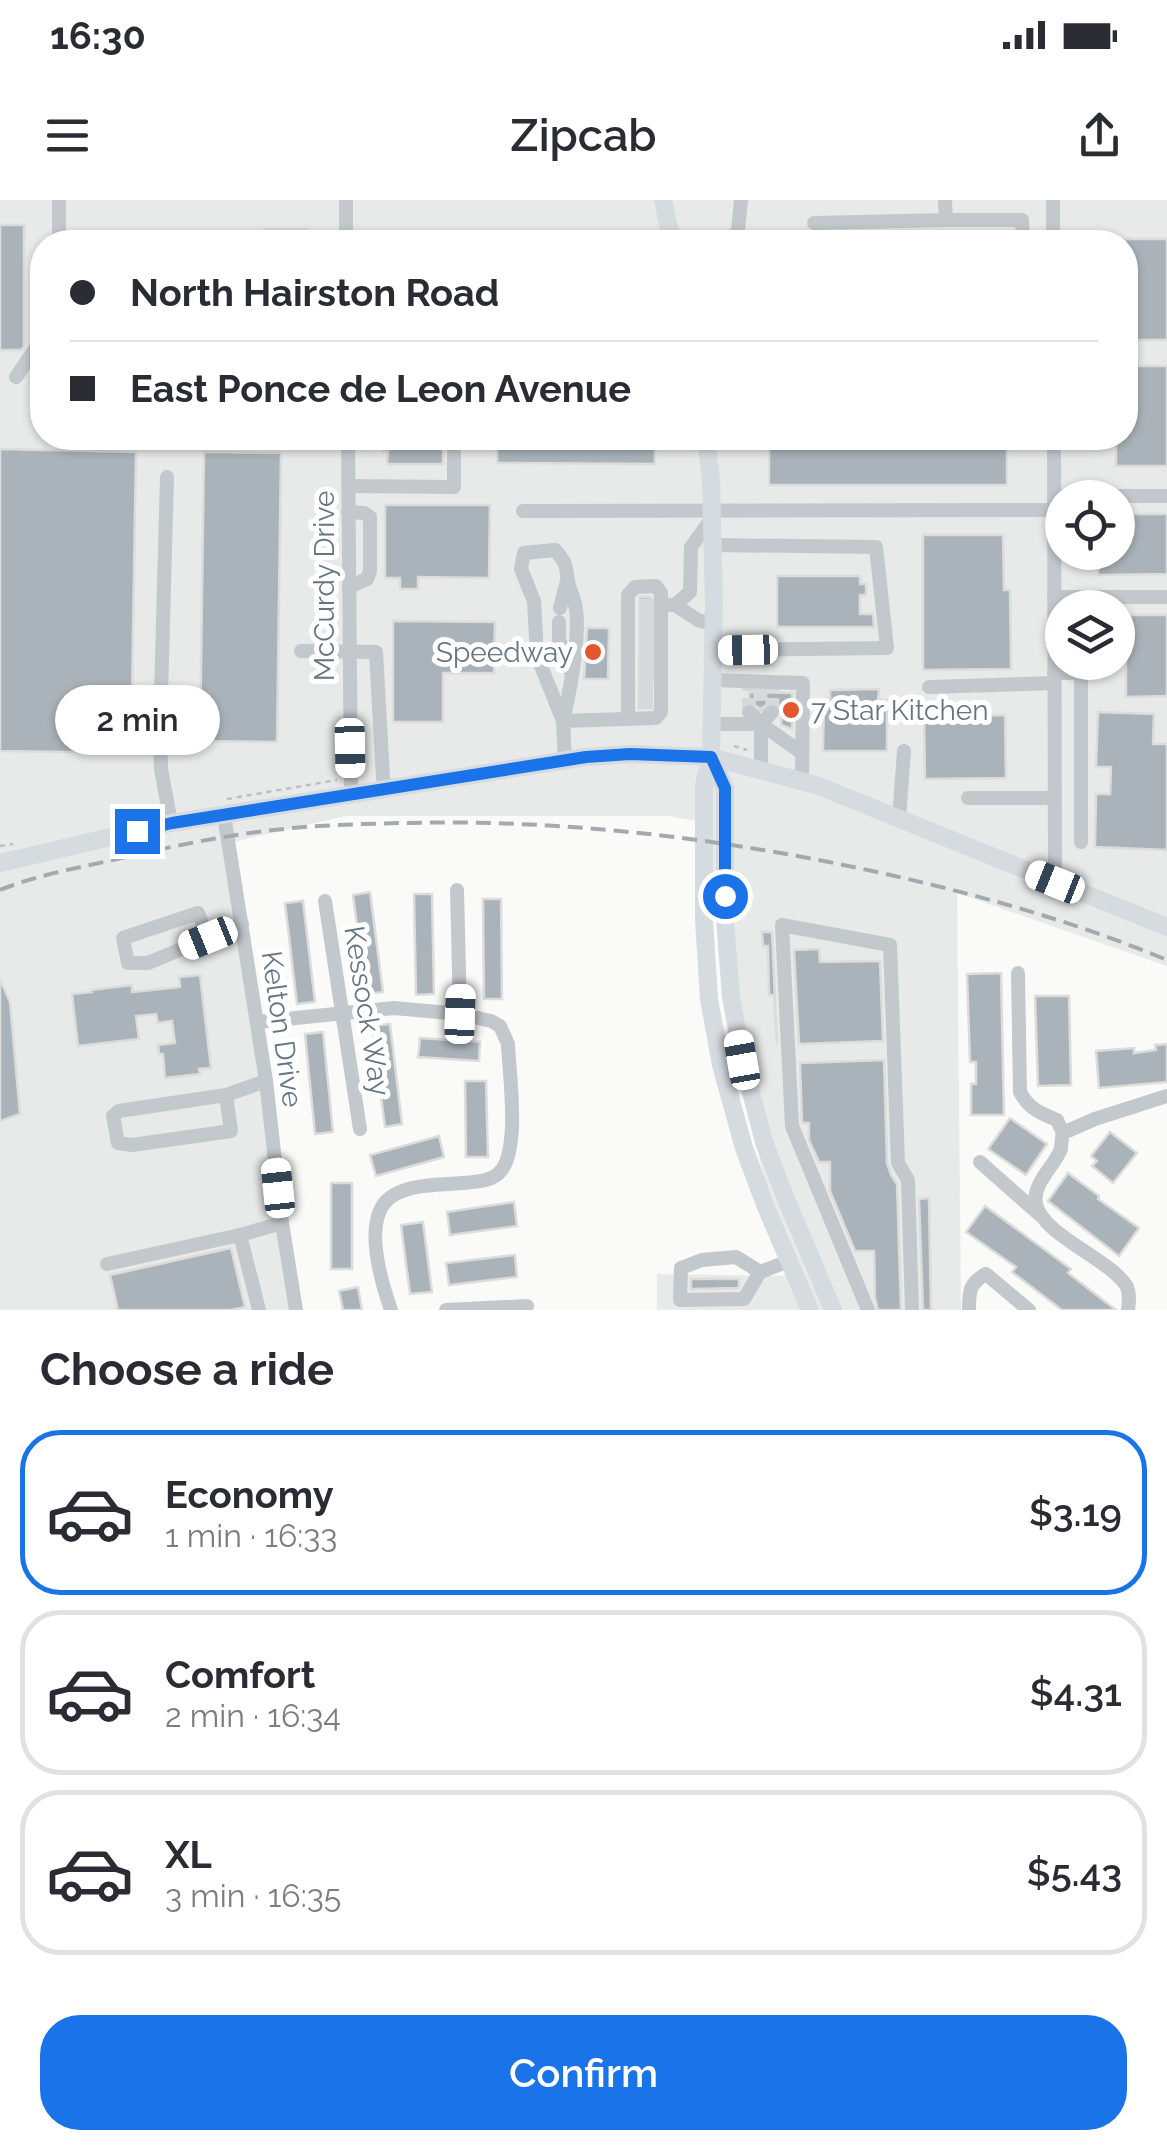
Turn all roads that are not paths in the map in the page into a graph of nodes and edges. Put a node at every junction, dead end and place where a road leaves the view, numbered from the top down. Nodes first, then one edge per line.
1 (59, 200) edge
2 (346, 200) edge
3 (662, 200) edge
4 (740, 200) edge
5 (946, 200) edge
6 (1053, 200) edge
7 (946, 220) junction
8 (814, 222) dead end
9 (59, 230) edge
10 (346, 230) edge
11 (669, 230) edge
12 (738, 230) edge
13 (1022, 230) edge
14 (1053, 230) edge
15 (30, 356) edge
16 (16, 377) dead end
17 (348, 450) edge
18 (454, 450) edge
19 (707, 450) edge
20 (1054, 450) edge
21 (167, 476) dead end
22 (1054, 480) edge
23 (348, 486) junction
24 (1167, 496) edge
25 (1135, 498) edge
26 (1045, 503) edge
27 (523, 511) dead end
28 (348, 512) junction
29 (712, 515) junction
30 (712, 545) junction
31 (568, 580) junction
32 (349, 587) junction
33 (1135, 597) edge
34 (1167, 597) edge
35 (713, 625) junction
36 (301, 650) dead end
37 (713, 650) junction
38 (349, 652) junction
39 (647, 652) junction
40 (571, 675) junction
41 (1045, 679) edge
42 (712, 680) junction
43 (1054, 680) edge
44 (1080, 680) edge
45 (929, 687) dead end
46 (761, 715) junction
47 (628, 718) junction
48 (564, 721) junction
49 (712, 724) junction
50 (1054, 729) junction
51 (1081, 731) junction
52 (904, 751) dead end
53 (802, 753) junction
54 (711, 757) junction
55 (565, 760) junction
56 (761, 770) junction
57 (1054, 771) junction
58 (1081, 772) junction
59 (802, 781) junction
60 (386, 788) junction
61 (351, 794) junction
62 (968, 798) dead end
63 (1054, 798) junction
64 (224, 815) junction
65 (900, 819) junction
66 (1081, 822) junction
67 (172, 823) junction
68 (1054, 824) junction
69 (1081, 842) dead end
70 (0, 863) edge
71 (1055, 882) junction
72 (458, 890) dead end
73 (325, 901) dead end
74 (242, 924) junction
75 (1167, 927) edge
76 (208, 938) junction
77 (1018, 973) dead end
78 (342, 1012) junction
79 (460, 1014) junction
80 (256, 1022) junction
81 (266, 1081) junction
82 (226, 1095) junction
83 (1167, 1096) edge
84 (360, 1129) dead end
85 (1063, 1133) junction
86 (980, 1162) dead end
87 (1041, 1216) junction
88 (282, 1223) junction
89 (240, 1235) junction
90 (789, 1262) junction
91 (107, 1264) dead end
92 (760, 1272) junction
93 (527, 1306) dead end
94 (258, 1310) edge
95 (296, 1310) edge
96 (392, 1310) edge
97 (446, 1310) edge
98 (810, 1310) edge
99 (833, 1310) edge
100 (868, 1310) edge
101 (912, 1310) edge
102 (969, 1310) edge
103 (1030, 1310) edge
104 (1128, 1310) edge

1 - 9 street
2 - 10 street
3 - 11 main road
4 - 12 street
5 - 7 street
6 - 14 street
7 - 8 street
7 - 13 street
15 - 16 street
17 - 23 street, McCurdy Drive
18 - 23 street
19 - 29 main road
20 - 22 street
21 - 67 street
23 - 28 street, McCurdy Drive
24 - 25 street
26 - 29 street
27 - 29 street
28 - 32 street, McCurdy Drive
28 - 32 street
29 - 30 main road
29 - 39 street
30 - 35 main road
30 - 37 street
31 - 40 street
31 - 40 street
31 - 48 street
32 - 38 street, McCurdy Drive
33 - 34 street
35 - 37 main road
35 - 39 street
36 - 38 street
37 - 42 main road
38 - 60 street
38 - 61 street, McCurdy Drive
39 - 47 street
39 - 47 street
40 - 48 street
41 - 45 street
42 - 49 main road
42 - 53 street
43 - 50 street
44 - 51 street
46 - 49 street
46 - 53 street
46 - 56 street
47 - 48 street
48 - 55 street
49 - 54 main road
50 - 51 street
50 - 57 street
51 - 58 street
52 - 65 street
53 - 59 street
54 - 55 main road
54 - 56 main road
54 - 90 main road
54 - 99 main road
55 - 60 main road
56 - 59 main road
57 - 58 street
57 - 63 street
58 - 66 street
59 - 65 main road
60 - 61 main road
61 - 64 main road
62 - 63 street
63 - 68 street
64 - 67 main road
64 - 74 street, Kelton Drive
65 - 71 main road
66 - 68 street
66 - 69 street
67 - 70 main road
68 - 71 street
71 - 75 main road
72 - 79 street
73 - 78 street, Kessock Way
74 - 76 street
74 - 80 street, Kelton Drive
76 - 76 street
77 - 85 street
78 - 79 street
78 - 80 street
78 - 84 street, Kessock Way
79 - 96 street
80 - 81 street, Kelton Drive
81 - 82 street
81 - 88 street, Kelton Drive
82 - 82 street
83 - 85 street
85 - 87 street
86 - 87 street
87 - 104 street
88 - 89 street
88 - 95 street, Kelton Drive
89 - 91 street
89 - 94 street
90 - 92 street
90 - 98 main road
92 - 92 street
93 - 97 street
100 - 101 street
102 - 103 street

